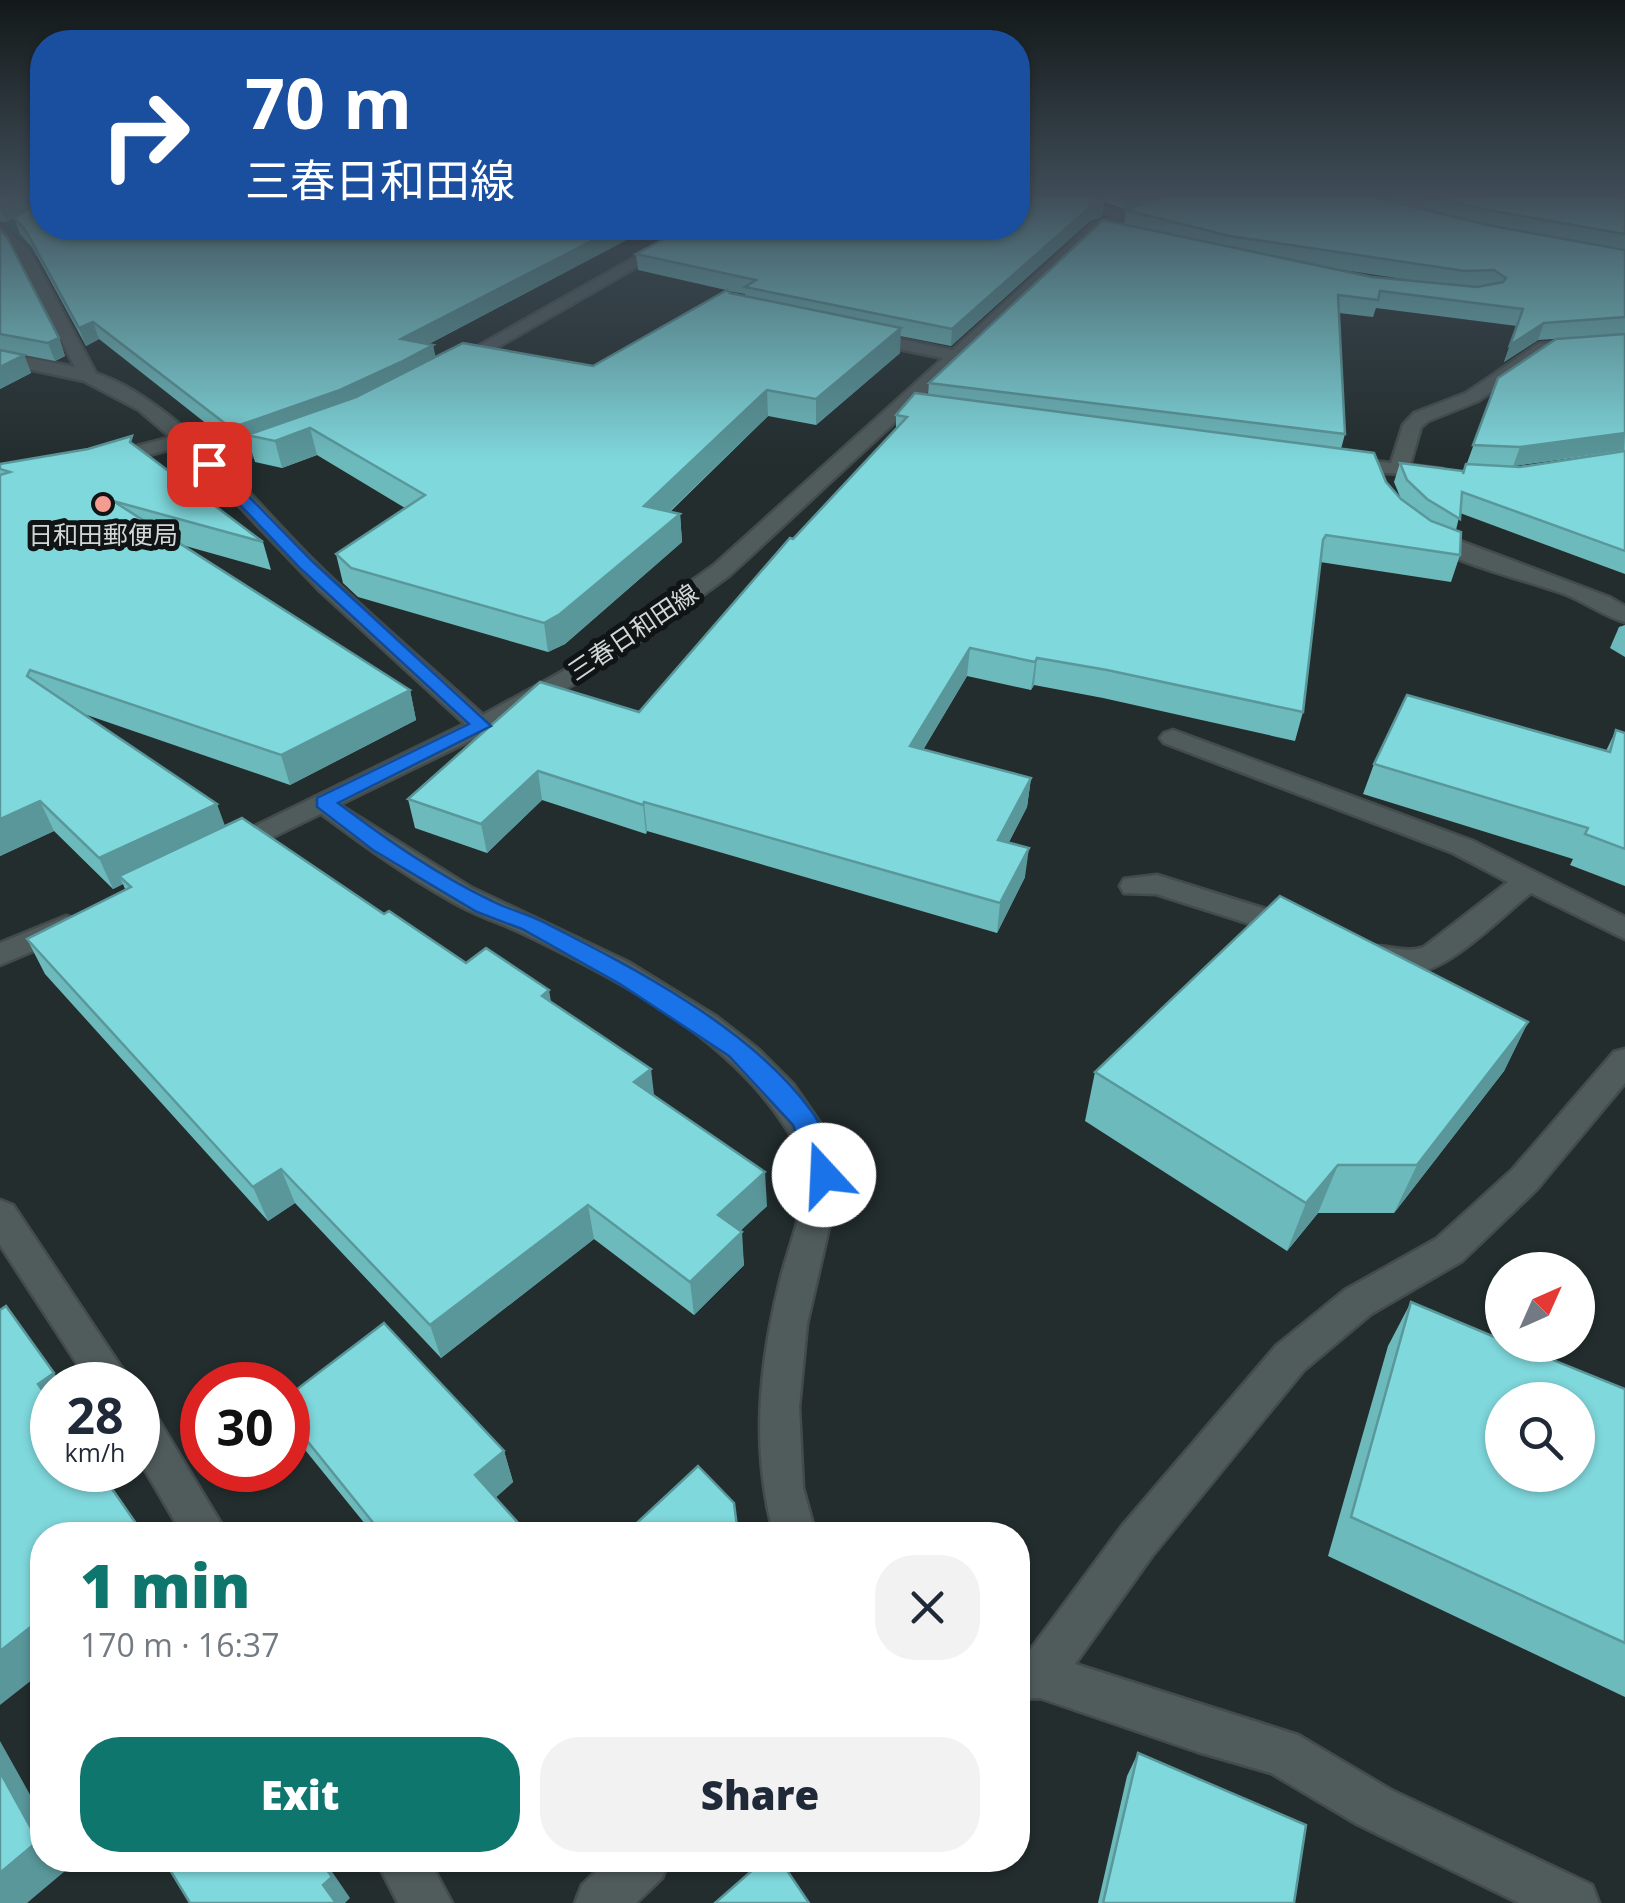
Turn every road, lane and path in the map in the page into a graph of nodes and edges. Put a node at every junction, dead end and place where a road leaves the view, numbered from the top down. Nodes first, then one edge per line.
1 (41, 285) edge
2 (591, 285) edge
3 (1034, 285) edge
4 (847, 333) edge
5 (1625, 342) edge
6 (957, 356) junction
7 (0, 358) edge
8 (440, 372) edge
9 (89, 377) junction
10 (308, 432) edge
11 (184, 440) junction
12 (1326, 462) edge
13 (209, 464) junction
14 (86, 465) edge
15 (1388, 469) junction
16 (1460, 475) edge
17 (1384, 494) edge
18 (1399, 516) edge
19 (1625, 615) edge
20 (481, 726) junction
21 (1173, 738) dead end
22 (324, 802) junction
23 (200, 864) edge
24 (1529, 880) junction
25 (1134, 886) dead end
26 (82, 919) edge
27 (1625, 928) edge
28 (0, 956) edge
29 (1625, 1060) edge
30 (0, 1215) edge
31 (98, 1362) edge
32 (160, 1458) edge
33 (200, 1522) edge
34 (791, 1522) edge
35 (1030, 1675) edge
36 (1030, 1676) edge
37 (409, 1872) edge
38 (632, 1872) edge
39 (427, 1903) edge
40 (600, 1903) edge
41 (1574, 1903) edge

1 - 9 street
2 - 8 street
3 - 6 street, 三春日和田線
4 - 6 street
5 - 15 street
6 - 20 street, 三春日和田線
7 - 9 street
9 - 11 street
10 - 13 street
11 - 13 street
11 - 14 street
12 - 15 street
13 - 20 street
15 - 16 street
15 - 17 street
18 - 19 street
20 - 22 street, 三春日和田線
21 - 24 street
22 - 23 street, 三春日和田線
22 - 34 street
24 - 25 street
24 - 27 street
26 - 28 street
29 - 35 street
30 - 31 street
32 - 33 street
36 - 41 street
37 - 39 street
38 - 40 street

